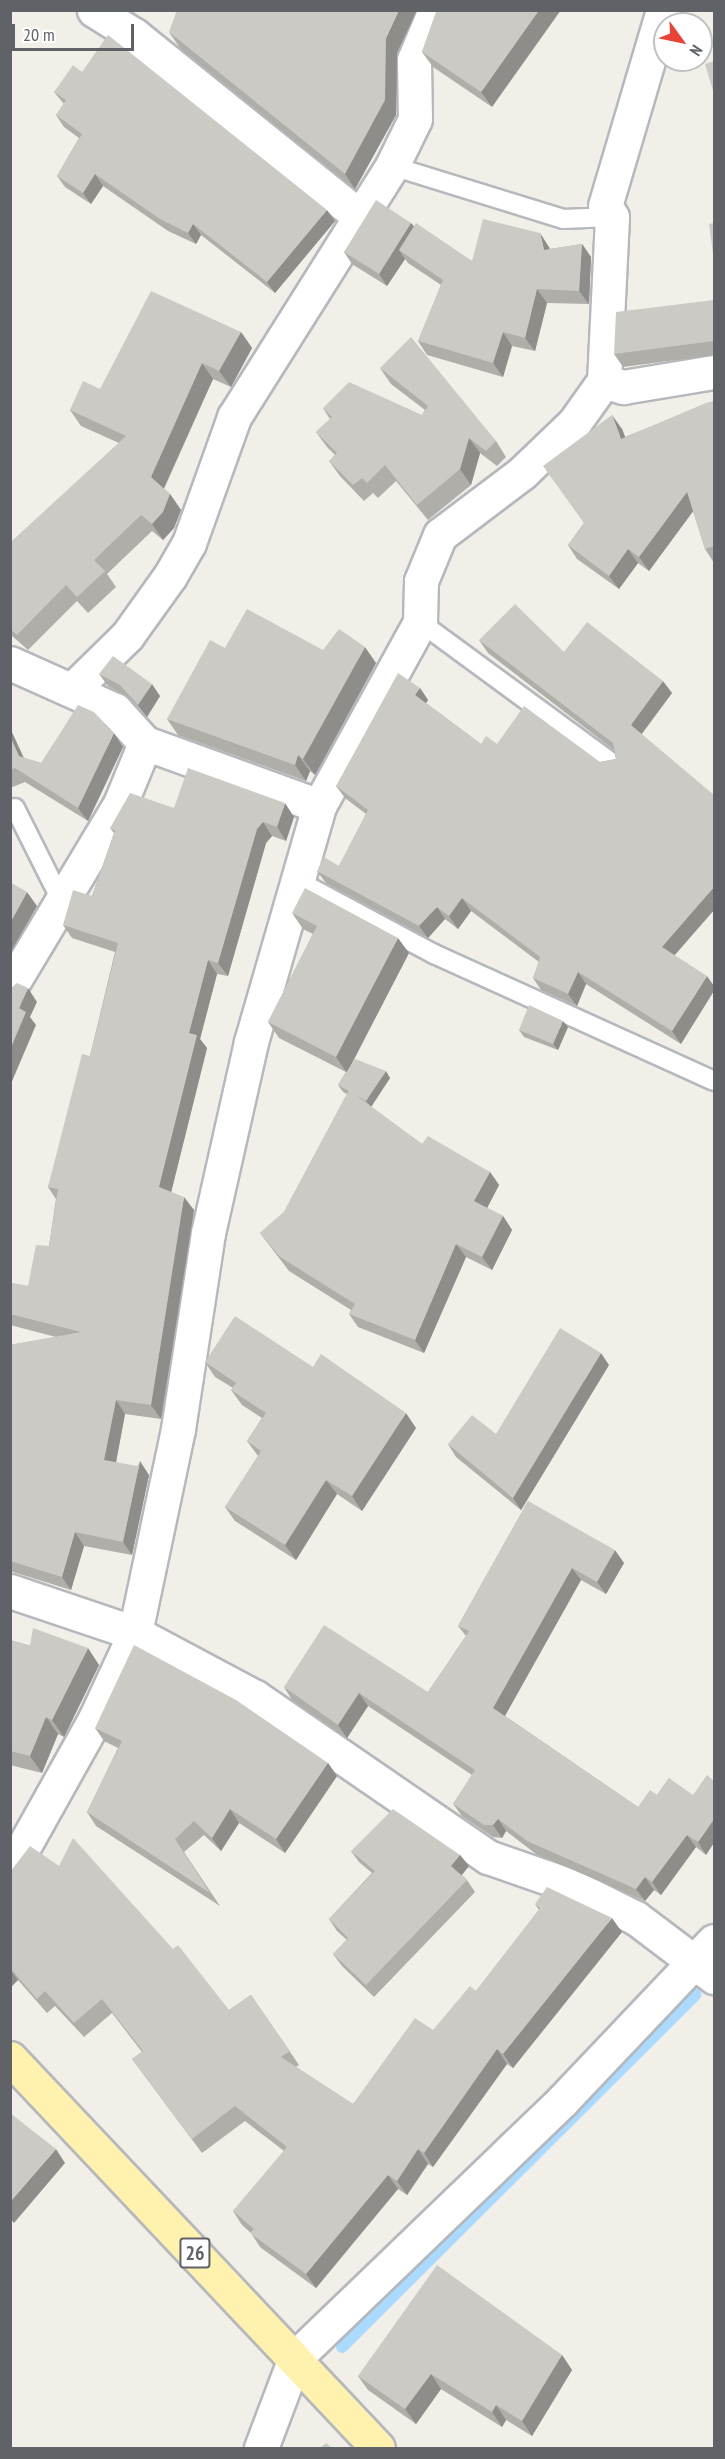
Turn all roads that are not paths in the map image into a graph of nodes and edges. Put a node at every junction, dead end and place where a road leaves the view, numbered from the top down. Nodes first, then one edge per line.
1 (94, 10) edge
2 (435, 10) edge
3 (663, 10) edge
4 (392, 166) junction
5 (360, 217) junction
6 (612, 217) junction
7 (714, 372) edge
8 (604, 381) junction
9 (420, 622) junction
10 (10, 663) edge
11 (72, 689) junction
12 (146, 743) junction
13 (615, 765) edge
14 (319, 806) junction
15 (15, 808) dead end
16 (296, 880) junction
17 (62, 902) junction
18 (10, 987) edge
19 (714, 1081) edge
20 (10, 1591) edge
21 (135, 1633) junction
22 (10, 1871) edge
23 (708, 1960) edge
24 (10, 2058) edge
25 (295, 2358) junction
26 (261, 2448) edge
27 (378, 2448) edge

1 - 5 street
2 - 4 street
3 - 6 street
4 - 5 street
4 - 6 lane
5 - 11 street
6 - 8 street
7 - 8 street
8 - 9 street
9 - 13 lane
9 - 14 street
10 - 11 street
11 - 12 street
12 - 14 street
12 - 17 street
14 - 16 street
15 - 17 lane
16 - 19 lane
16 - 21 street
17 - 18 street
20 - 21 street
21 - 22 street
21 - 23 street
23 - 25 street
24 - 25 main road, 26
25 - 26 street
25 - 27 main road, 26

